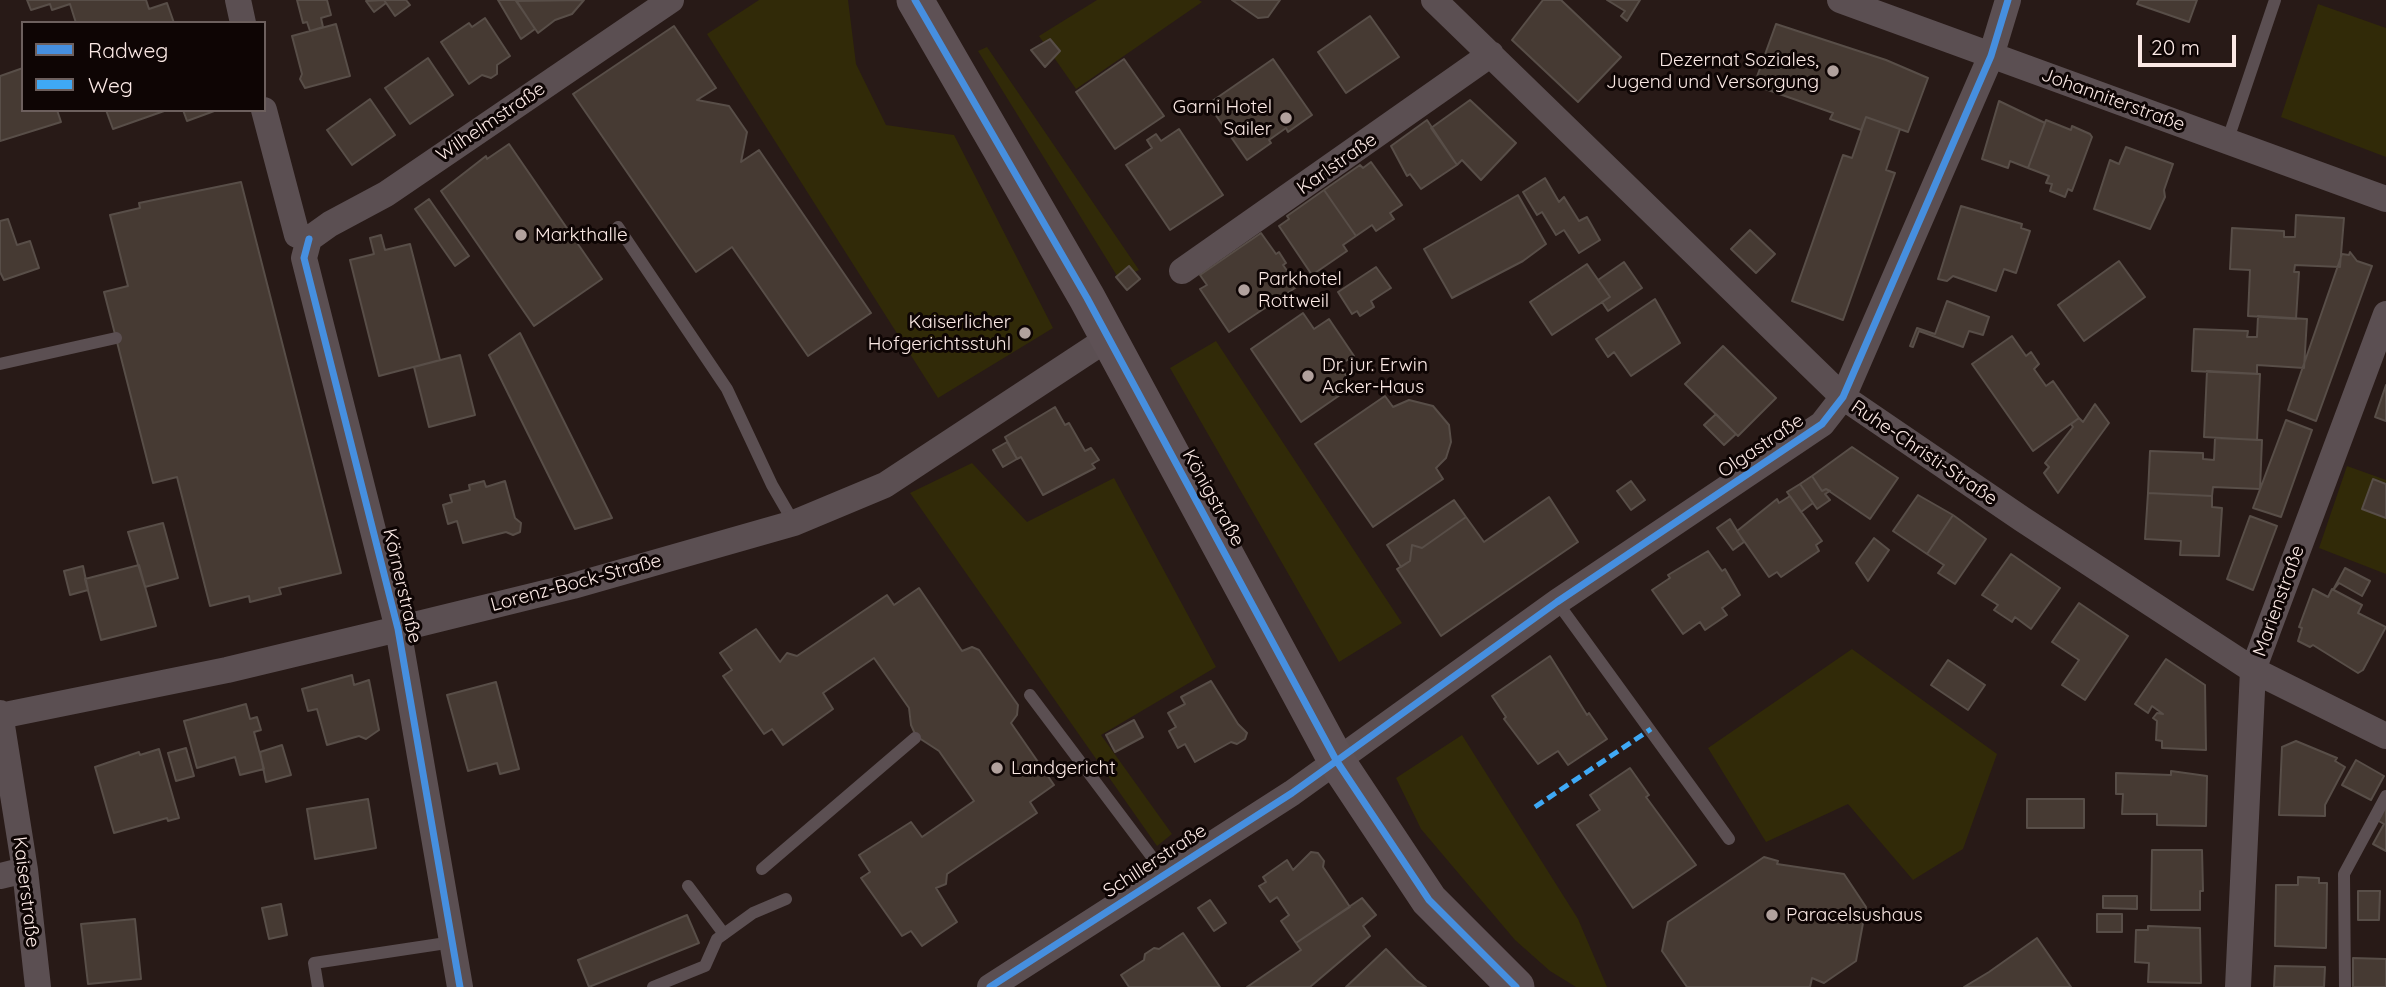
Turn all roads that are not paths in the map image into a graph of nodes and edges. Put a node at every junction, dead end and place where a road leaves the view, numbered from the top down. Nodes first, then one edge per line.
1 (238, 0) edge
2 (671, 0) edge
3 (915, 0) edge
4 (1434, 0) edge
5 (1840, 0) edge
6 (2008, 0) edge
7 (2276, 0) edge
8 (243, 21) edge
9 (1491, 54) junction
10 (1991, 56) junction
11 (265, 112) edge
12 (2227, 142) junction
13 (2386, 199) edge
14 (618, 228) dead end
15 (309, 239) junction
16 (1182, 271) dead end
17 (2386, 314) edge
18 (116, 338) dead end
19 (1107, 339) junction
20 (0, 364) edge
21 (1843, 397) junction
22 (794, 523) junction
23 (1557, 602) junction
24 (398, 629) junction
25 (2253, 670) junction
26 (1030, 695) dead end
27 (0, 715) edge
28 (2386, 736) edge
29 (915, 738) dead end
30 (1336, 760) junction
31 (2386, 796) edge
32 (1729, 839) dead end
33 (762, 869) dead end
34 (13, 873) edge
35 (1164, 873) junction
36 (688, 886) dead end
37 (786, 899) dead end
38 (724, 934) junction
39 (453, 942) junction
40 (37, 987) edge
41 (318, 987) edge
42 (460, 987) edge
43 (653, 987) edge
44 (990, 987) edge
45 (1516, 987) edge
46 (2238, 987) edge
47 (2345, 987) edge

1 - 8 street
2 - 15 street, Wilhelmstraße
3 - 19 street, Königstraße
4 - 9 street, Ruhe-Christi-Straße
5 - 10 street, Johanniterstraße
6 - 10 street, Olgastraße
7 - 12 lane
9 - 16 street, Karlstraße
9 - 21 street, Ruhe-Christi-Straße
10 - 12 street, Johanniterstraße
10 - 21 street, Olgastraße
11 - 15 street
12 - 13 street, Johanniterstraße
14 - 22 lane
15 - 24 street, Körnerstraße
17 - 25 street, Marienstraße
18 - 20 lane
19 - 22 street, Lorenz-Bock-Straße
19 - 30 street, Königstraße
21 - 23 street, Olgastraße
21 - 25 street, Ruhe-Christi-Straße
22 - 24 street, Lorenz-Bock-Straße
23 - 30 street, Olgastraße
23 - 32 lane
24 - 27 street, Lorenz-Bock-Straße
24 - 39 street, Körnerstraße
25 - 28 street, Ruhe-Christi-Straße
25 - 46 street, Marienstraße
26 - 35 lane
27 - 34 street, Kaiserstraße
29 - 33 lane
30 - 35 street, Schillerstraße
30 - 45 street, Königstraße
31 - 47 lane
34 - 40 street, Kaiserstraße
35 - 44 street, Schillerstraße
36 - 38 lane
37 - 38 lane
38 - 43 lane
39 - 41 lane
39 - 42 street, Körnerstraße

